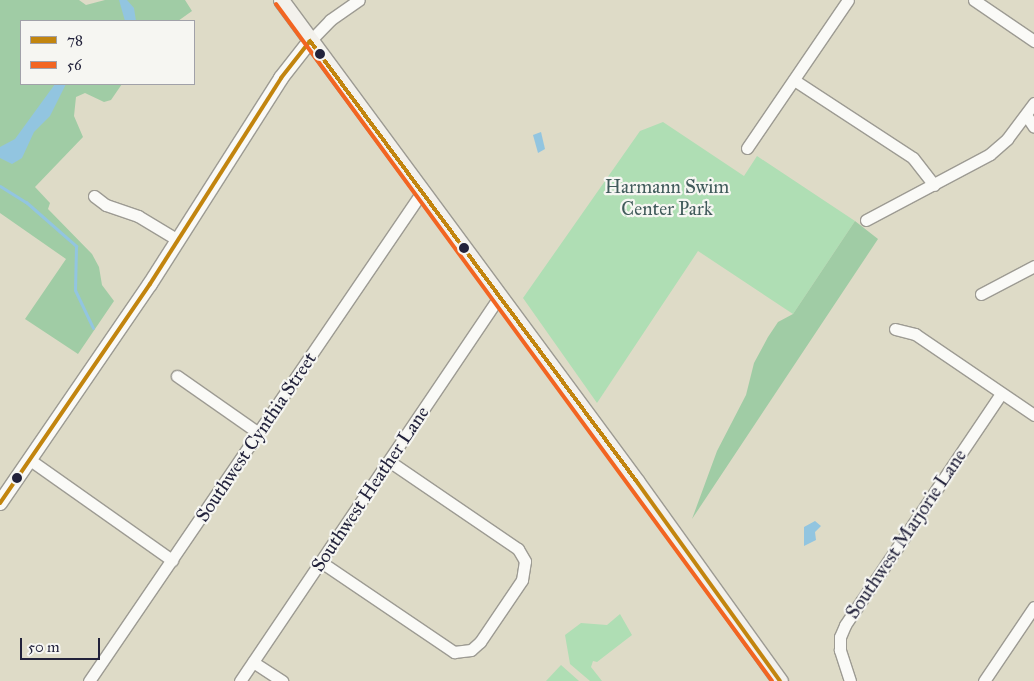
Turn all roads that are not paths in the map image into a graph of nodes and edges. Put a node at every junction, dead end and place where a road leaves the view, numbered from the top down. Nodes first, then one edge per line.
1 (281, 0) edge
2 (359, 0) edge
3 (848, 0) edge
4 (974, 0) edge
5 (310, 41) junction
6 (1034, 41) edge
7 (794, 80) junction
8 (1034, 104) edge
9 (1026, 115) junction
10 (1034, 127) edge
11 (747, 148) dead end
12 (934, 185) junction
13 (422, 192) junction
14 (94, 196) dead end
15 (866, 220) dead end
16 (178, 240) junction
17 (1034, 266) edge
18 (981, 294) dead end
19 (500, 296) junction
20 (895, 329) dead end
21 (177, 376) dead end
22 (1001, 394) junction
23 (1034, 415) edge
24 (257, 432) junction
25 (30, 460) junction
26 (389, 460) junction
27 (1, 499) edge
28 (172, 560) junction
29 (321, 562) junction
30 (1034, 607) edge
31 (253, 662) junction
32 (89, 681) edge
33 (240, 681) edge
34 (282, 681) edge
35 (780, 681) edge
36 (850, 681) edge
37 (984, 681) edge

1 - 5 main road
2 - 5 street
3 - 7 street
4 - 6 street
5 - 13 main road
5 - 16 street
7 - 11 street
7 - 12 street
8 - 9 street
9 - 10 street
9 - 12 street
12 - 15 street
13 - 19 main road
13 - 24 street, Southwest Cynthia Street
14 - 16 street
16 - 25 street
17 - 18 street
19 - 26 street, Southwest Heather Lane
19 - 35 main road
20 - 22 street
21 - 24 street
22 - 23 street
22 - 36 street, Southwest Marjorie Lane
24 - 28 street, Southwest Cynthia Street
25 - 27 street
25 - 28 street
26 - 29 street, Southwest Heather Lane
26 - 29 street
28 - 32 street, Southwest Cynthia Street
29 - 31 street, Southwest Heather Lane
30 - 37 street
31 - 33 street, Southwest Heather Lane
31 - 34 street

